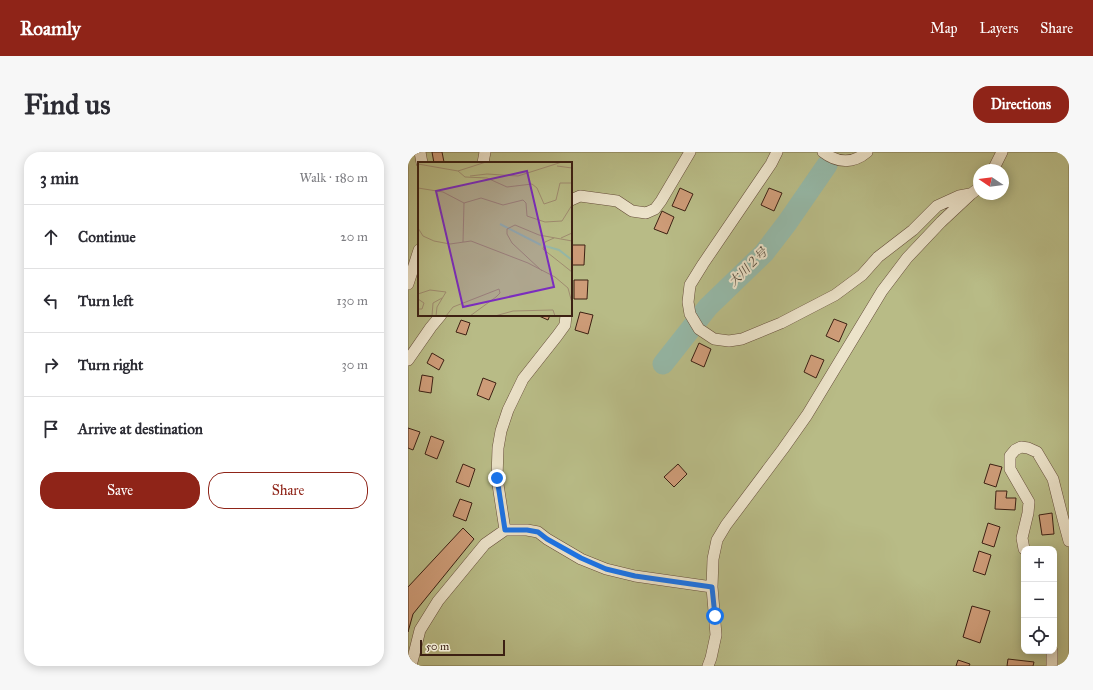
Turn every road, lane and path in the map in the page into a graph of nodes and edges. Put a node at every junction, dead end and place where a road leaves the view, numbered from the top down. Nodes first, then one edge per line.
1 (420, 152) edge
2 (485, 152) edge
3 (690, 152) edge
4 (777, 152) edge
5 (823, 152) edge
6 (867, 152) edge
7 (1002, 152) edge
8 (422, 162) edge
9 (483, 162) edge
10 (996, 164) edge
11 (973, 192) edge
12 (973, 193) edge
13 (572, 200) edge
14 (418, 253) edge
15 (408, 284) edge
16 (440, 316) edge
17 (566, 316) edge
18 (408, 360) edge
19 (505, 530) junction
20 (1069, 541) edge
21 (1023, 546) edge
22 (712, 587) junction
23 (1052, 654) edge
24 (411, 666) edge
25 (708, 666) edge
26 (1052, 666) edge

1 - 8 street
2 - 9 street
3 - 13 street
4 - 11 street
5 - 6 street
7 - 10 street
12 - 22 street
14 - 15 street
16 - 18 street
17 - 19 street
19 - 22 street
19 - 24 street
20 - 21 street
22 - 25 street
23 - 26 street

